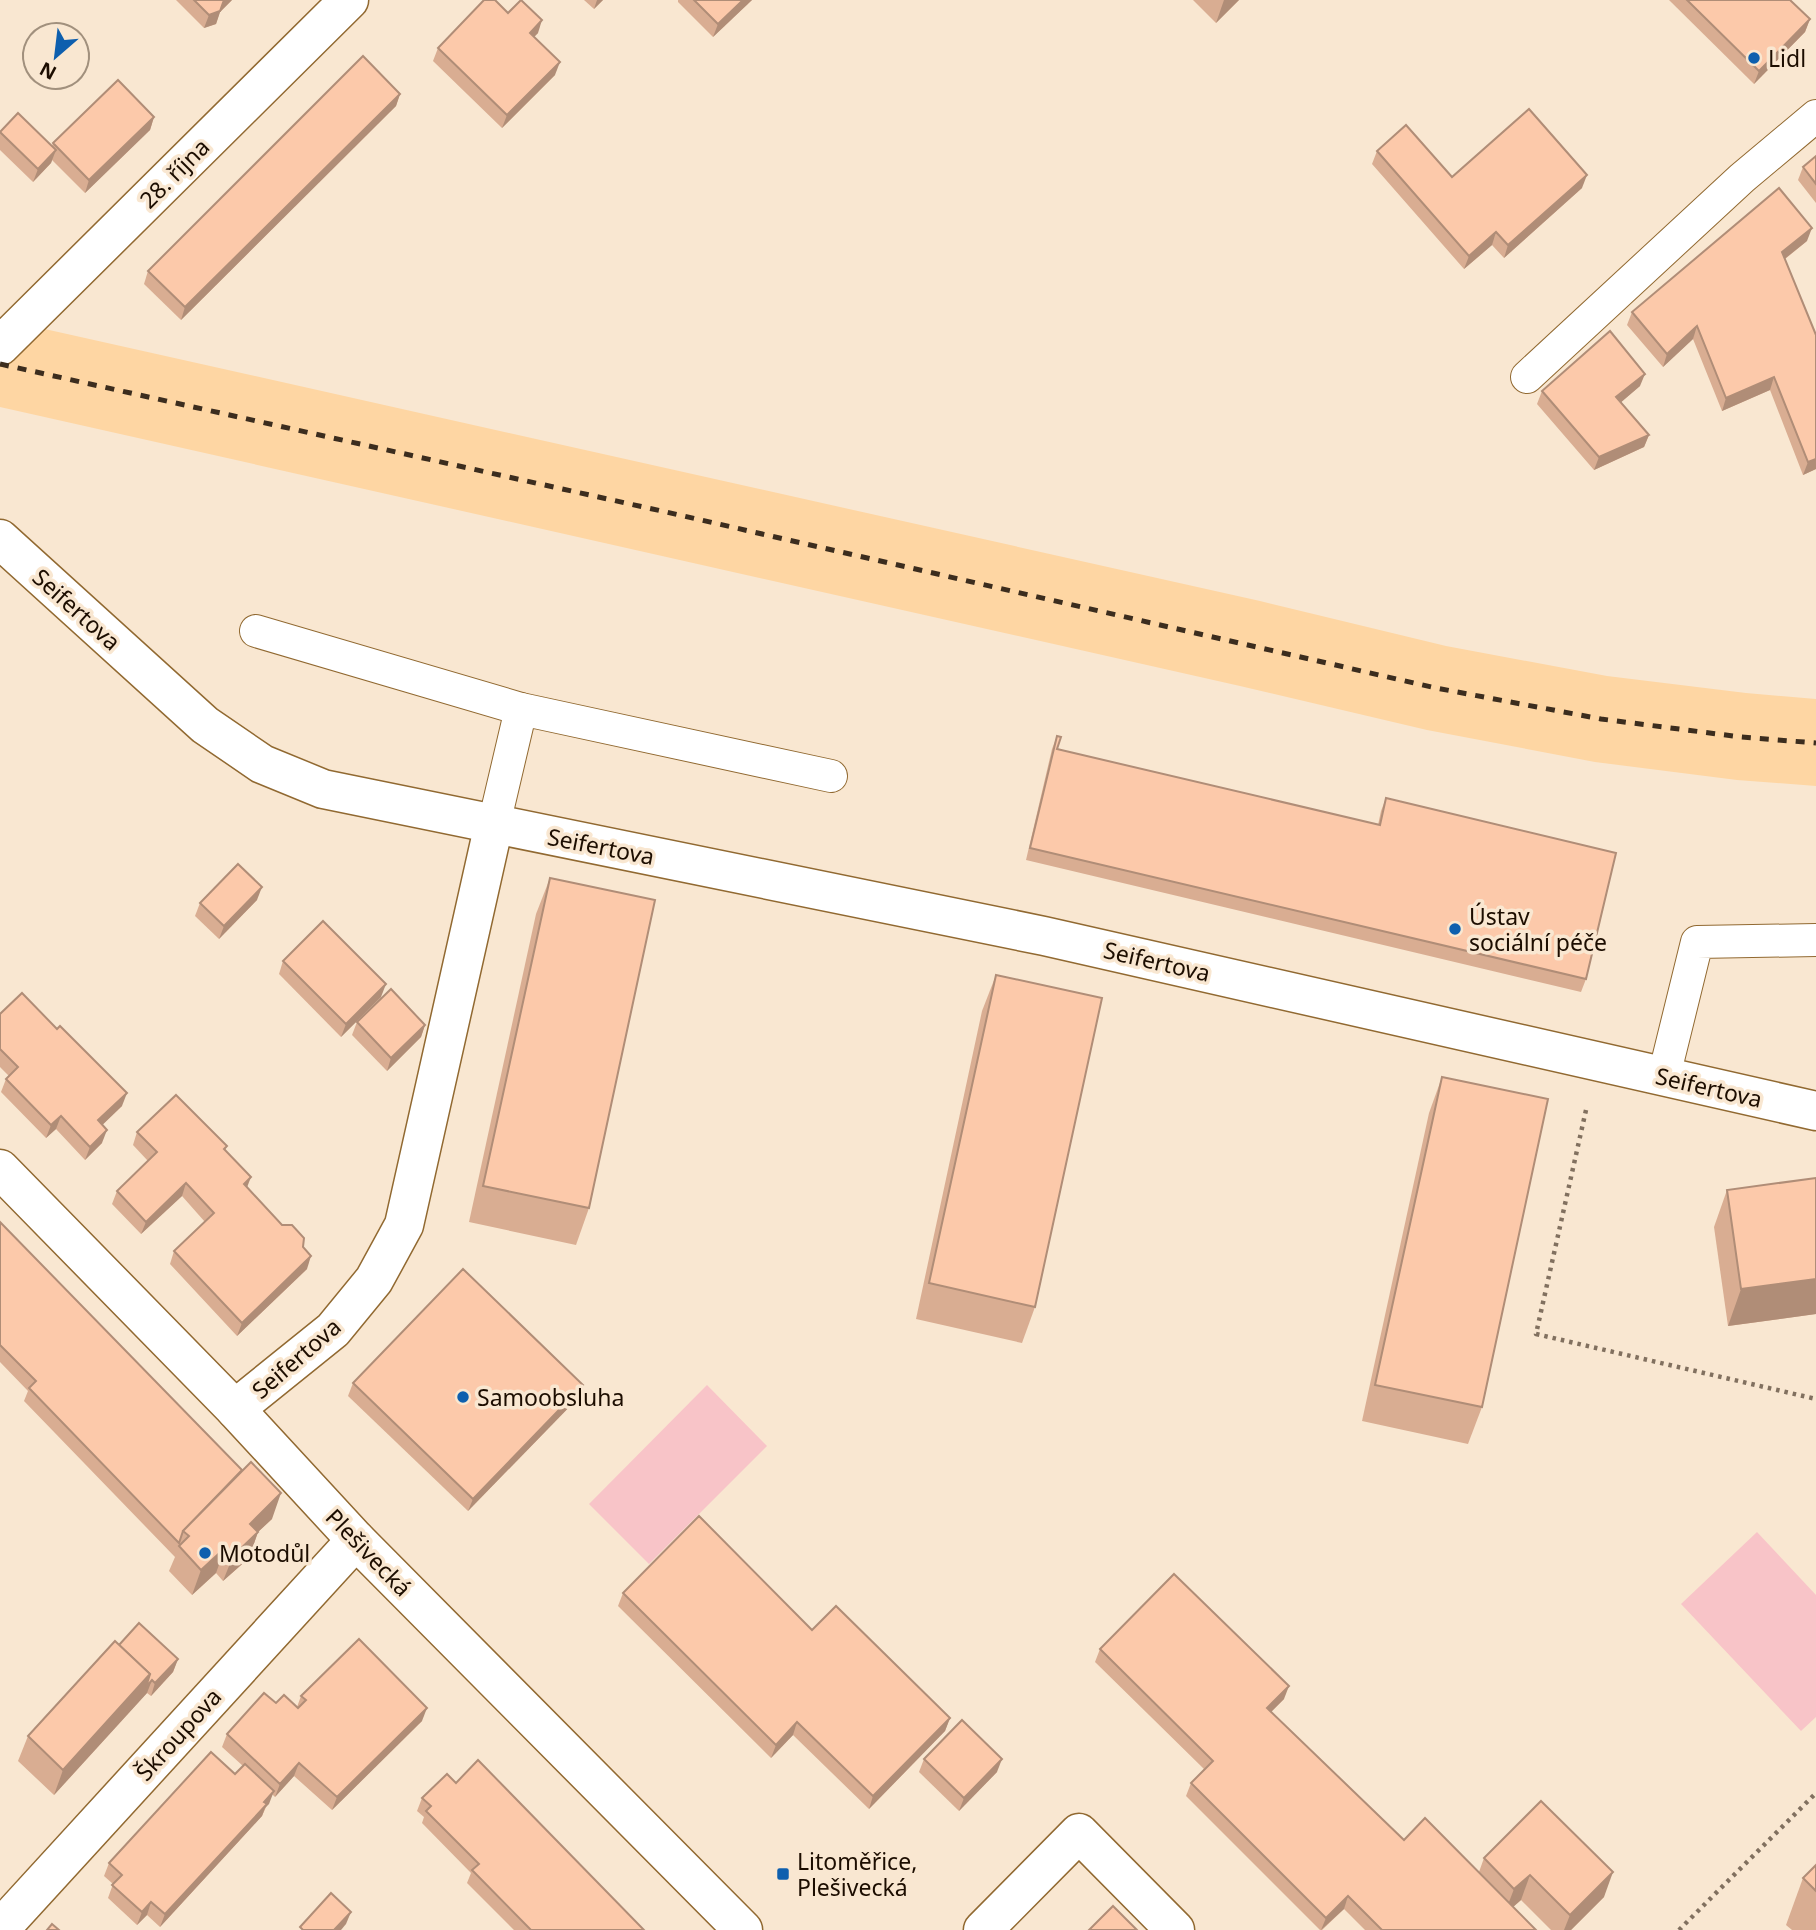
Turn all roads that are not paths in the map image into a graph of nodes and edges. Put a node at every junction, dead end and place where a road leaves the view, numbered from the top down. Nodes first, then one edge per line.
1 (349, 0) edge
2 (1816, 116) edge
3 (0, 346) edge
4 (1527, 377) dead end
5 (0, 539) edge
6 (256, 631) dead end
7 (521, 709) junction
8 (831, 776) dead end
9 (494, 824) junction
10 (1816, 940) edge
11 (1664, 1076) junction
12 (1816, 1111) edge
13 (0, 1169) edge
14 (235, 1409) junction
15 (355, 1540) junction
16 (0, 1929) edge
17 (743, 1930) edge
18 (983, 1930) edge
19 (1175, 1930) edge

1 - 3 street, 28. října
2 - 4 lane
5 - 9 street, Seifertova
6 - 7 lane
7 - 8 lane
7 - 9 lane
9 - 11 street, Seifertova
9 - 14 street, Seifertova
10 - 11 lane
11 - 12 street, Seifertova
13 - 14 street, Plešivecká
14 - 15 street, Plešivecká
15 - 16 street, Škroupova
15 - 17 street, Plešivecká
18 - 19 street

